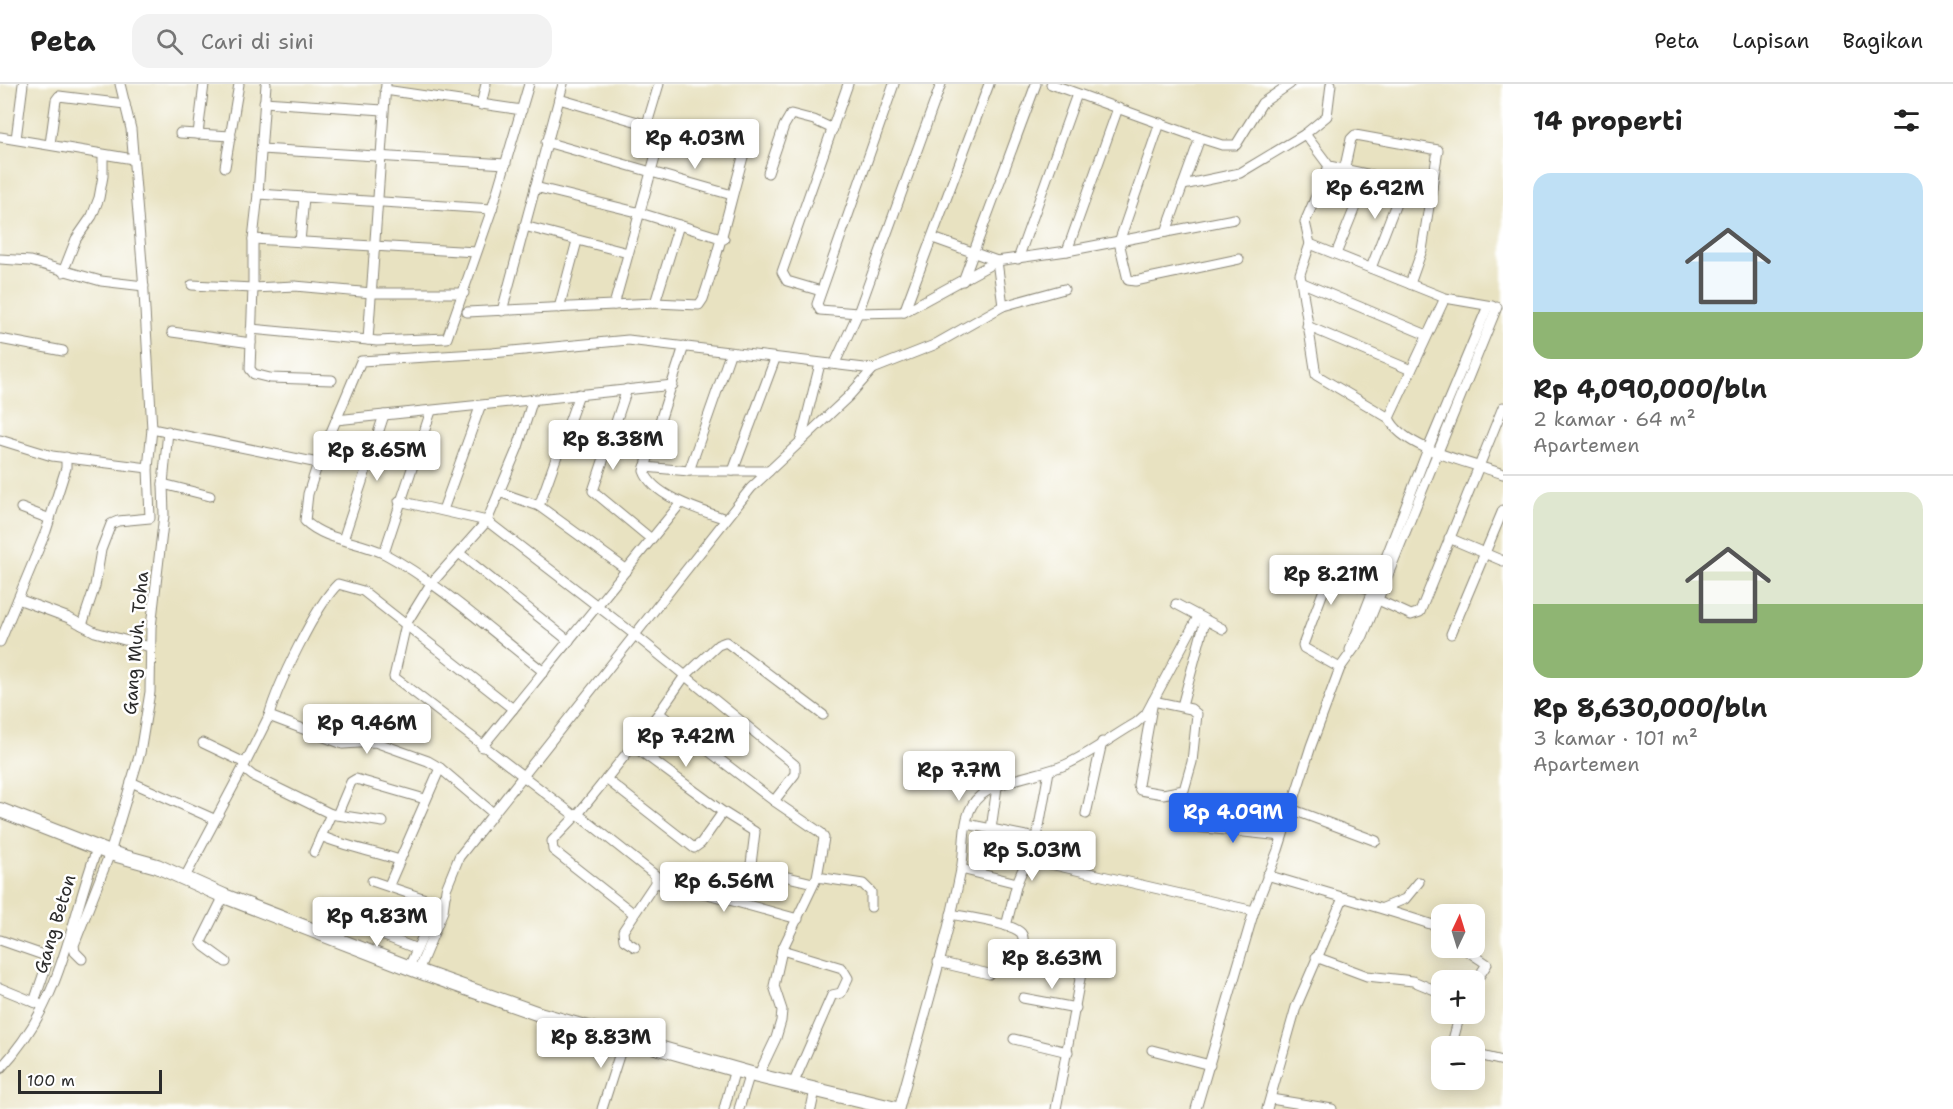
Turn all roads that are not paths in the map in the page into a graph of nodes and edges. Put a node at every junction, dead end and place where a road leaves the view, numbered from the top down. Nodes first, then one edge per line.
1 (23, 84) edge
2 (120, 84) edge
3 (204, 84) edge
4 (239, 84) edge
5 (266, 84) edge
6 (480, 84) edge
7 (486, 84) edge
8 (530, 84) edge
9 (563, 84) edge
10 (658, 84) edge
11 (848, 84) edge
12 (894, 84) edge
13 (941, 84) edge
14 (989, 84) edge
15 (1036, 84) edge
16 (1051, 84) edge
17 (1290, 84) edge
18 (1331, 84) edge
19 (385, 87) edge
20 (1077, 94) junction
21 (559, 99) junction
22 (264, 102) junction
23 (125, 104) junction
24 (481, 105) junction
25 (1118, 108) junction
26 (383, 110) junction
27 (522, 110) junction
28 (1160, 123) junction
29 (647, 124) junction
30 (663, 129) junction
31 (833, 129) junction
32 (180, 133) dead end
33 (198, 134) junction
34 (231, 136) junction
35 (0, 137) edge
36 (1200, 138) junction
37 (1307, 138) junction
38 (16, 139) junction
39 (748, 140) dead end
40 (546, 142) junction
41 (50, 144) junction
42 (261, 149) junction
43 (744, 153) junction
44 (103, 156) junction
45 (379, 156) junction
46 (133, 159) junction
47 (1328, 163) junction
48 (506, 164) junction
49 (225, 167) dead end
50 (1344, 171) junction
51 (650, 172) junction
52 (768, 173) dead end
53 (1368, 176) junction
54 (1404, 183) junction
55 (1183, 185) junction
56 (535, 187) junction
57 (1432, 188) junction
58 (258, 194) junction
59 (732, 195) junction
60 (304, 198) junction
61 (376, 201) junction
62 (492, 209) junction
63 (638, 212) junction
64 (1234, 219) dead end
65 (679, 225) junction
66 (524, 226) junction
67 (1167, 232) junction
68 (933, 238) junction
69 (253, 239) junction
70 (724, 239) junction
71 (577, 241) junction
72 (300, 242) junction
73 (1119, 242) junction
74 (1310, 244) junction
75 (375, 246) junction
76 (1067, 251) junction
77 (476, 252) junction
78 (973, 252) junction
79 (628, 253) junction
80 (1336, 254) junction
81 (0, 259) edge
82 (1018, 259) junction
83 (1239, 259) dead end
84 (997, 261) junction
85 (1371, 268) junction
86 (63, 272) junction
87 (963, 281) junction
88 (1304, 283) junction
89 (1410, 284) junction
90 (192, 285) dead end
91 (144, 286) junction
92 (253, 288) junction
93 (1064, 289) dead end
94 (821, 291) junction
95 (372, 293) junction
96 (464, 293) junction
97 (1445, 298) junction
98 (655, 303) junction
99 (614, 305) junction
100 (1003, 306) junction
101 (1496, 306) edge
102 (559, 308) junction
103 (502, 311) junction
104 (467, 312) dead end
105 (904, 312) junction
106 (858, 313) junction
107 (1306, 326) junction
108 (251, 329) junction
109 (172, 332) dead end
110 (1427, 335) junction
111 (0, 339) edge
112 (368, 340) junction
113 (251, 343) junction
114 (684, 346) junction
115 (63, 351) dead end
116 (729, 354) junction
117 (775, 359) junction
118 (835, 363) junction
119 (820, 364) junction
120 (873, 369) junction
121 (1411, 370) junction
122 (332, 380) dead end
123 (673, 385) junction
124 (627, 389) junction
125 (579, 394) junction
126 (534, 399) junction
127 (1503, 406) edge
128 (480, 407) junction
129 (430, 411) junction
130 (384, 415) junction
131 (1389, 418) junction
132 (336, 420) junction
133 (160, 430) junction
134 (0, 440) edge
135 (800, 443) junction
136 (1433, 450) junction
137 (66, 457) junction
138 (318, 463) junction
139 (1478, 465) junction
140 (645, 467) junction
141 (148, 468) junction
142 (689, 471) junction
143 (733, 471) junction
144 (771, 471) junction
145 (1503, 474) edge
146 (163, 484) junction
147 (499, 492) junction
148 (210, 496) dead end
149 (399, 501) junction
150 (680, 504) junction
151 (539, 506) junction
152 (21, 508) dead end
153 (443, 510) junction
154 (1503, 510) edge
155 (50, 519) junction
156 (726, 519) junction
157 (487, 521) junction
158 (650, 538) junction
159 (1449, 538) junction
160 (343, 540) junction
161 (384, 553) junction
162 (459, 553) junction
163 (1485, 553) junction
164 (1503, 561) edge
165 (1383, 563) junction
166 (627, 570) junction
167 (1331, 577) junction
168 (430, 585) junction
169 (1372, 590) junction
170 (18, 599) junction
171 (1378, 600) junction
172 (1176, 604) dead end
173 (597, 606) junction
174 (1202, 619) junction
175 (4, 620) edge
176 (406, 624) junction
177 (82, 625) junction
178 (1223, 629) dead end
179 (1451, 634) dead end
180 (635, 635) junction
181 (569, 641) junction
182 (0, 642) edge
183 (143, 645) junction
184 (1349, 655) junction
185 (1340, 668) junction
186 (544, 672) junction
187 (684, 677) junction
188 (1153, 701) junction
189 (1182, 706) junction
190 (513, 709) junction
191 (659, 713) junction
192 (823, 715) dead end
193 (269, 716) junction
194 (1102, 742) junction
195 (203, 743) dead end
196 (632, 746) junction
197 (482, 747) junction
198 (244, 765) junction
199 (440, 768) junction
200 (1049, 771) junction
201 (523, 775) junction
202 (606, 779) junction
203 (131, 782) junction
204 (997, 787) junction
205 (425, 799) junction
206 (774, 801) junction
207 (1291, 809) junction
208 (0, 810) edge
209 (723, 812) junction
210 (493, 813) junction
211 (334, 814) junction
212 (1086, 814) dead end
213 (577, 815) junction
214 (214, 819) junction
215 (383, 822) dead end
216 (966, 824) junction
217 (1187, 826) dead end
218 (992, 829) junction
219 (321, 836) junction
220 (1281, 836) junction
221 (1036, 838) junction
222 (1376, 841) dead end
223 (104, 850) junction
224 (314, 852) dead end
225 (399, 860) junction
226 (1034, 860) junction
227 (961, 869) junction
228 (1267, 875) junction
229 (185, 877) junction
230 (815, 880) junction
231 (372, 881) dead end
232 (1419, 882) dead end
233 (655, 883) junction
234 (1017, 883) junction
235 (389, 885) junction
236 (224, 896) junction
237 (1343, 898) junction
238 (441, 904) junction
239 (871, 908) dead end
240 (1383, 908) junction
241 (1254, 911) junction
242 (633, 913) junction
243 (951, 914) junction
244 (798, 919) junction
245 (347, 921) dead end
246 (1431, 924) edge
247 (1006, 926) junction
248 (0, 940) edge
249 (635, 947) dead end
250 (417, 949) junction
251 (782, 950) junction
252 (1316, 957) junction
253 (1478, 958) edge
254 (82, 959) dead end
255 (226, 962) dead end
256 (938, 962) junction
257 (417, 970) junction
258 (1483, 970) edge
259 (989, 974) dead end
260 (0, 988) edge
261 (1431, 988) edge
262 (1023, 998) dead end
263 (34, 1002) junction
264 (44, 1006) junction
265 (1076, 1008) junction
266 (625, 1037) junction
267 (1014, 1039) dead end
268 (1152, 1050) dead end
269 (1068, 1052) junction
270 (1485, 1057) edge
271 (1503, 1061) edge
272 (1210, 1065) junction
273 (0, 1069) edge
274 (735, 1069) junction
275 (754, 1075) junction
276 (794, 1082) junction
277 (815, 1090) junction
278 (1271, 1099) junction
279 (603, 1109) edge
280 (724, 1109) edge
281 (739, 1109) edge
282 (811, 1109) edge
283 (898, 1109) edge
284 (1056, 1109) edge
285 (1196, 1109) edge
286 (1267, 1109) edge
287 (1332, 1109) edge

1 - 38 street
2 - 23 street
3 - 33 street
4 - 34 street
5 - 22 street
6 - 7 street
7 - 24 street
8 - 27 street
9 - 21 street
10 - 29 street
11 - 31 street
12 - 94 street
13 - 106 street
14 - 68 street
15 - 78 street
16 - 20 street
17 - 36 street
18 - 37 street
19 - 24 street
19 - 26 street
20 - 25 street
20 - 82 street
21 - 29 street
21 - 40 street
22 - 26 street
22 - 42 street
23 - 41 street
23 - 46 street
24 - 27 street
25 - 28 street
25 - 76 street
26 - 45 street
27 - 48 street
28 - 36 street
28 - 73 street
29 - 30 street
30 - 43 street
30 - 51 street
31 - 52 street
31 - 94 street
32 - 33 street
33 - 34 street
34 - 49 street
35 - 38 street
36 - 55 street
37 - 47 street
37 - 55 street
38 - 41 street
39 - 43 street
40 - 51 street
40 - 56 street
41 - 44 street
42 - 45 street
42 - 58 street
43 - 59 street
44 - 46 street
44 - 86 street
45 - 48 street
45 - 61 street
46 - 91 street
47 - 50 street
47 - 74 street
48 - 62 street
50 - 53 street
50 - 57 street
51 - 59 street
51 - 63 street
53 - 54 street
53 - 80 street
54 - 57 street
54 - 85 street
55 - 67 street
56 - 63 street
56 - 66 street
57 - 89 street
58 - 60 street
58 - 69 street
59 - 70 street
60 - 61 street
60 - 72 street
61 - 62 street
61 - 75 street
62 - 77 street
63 - 65 street
63 - 79 street
64 - 67 street
65 - 70 street
65 - 98 street
66 - 71 street
66 - 103 street
67 - 73 street
68 - 78 street
68 - 105 street
69 - 72 street
69 - 92 street
70 - 98 street
71 - 79 street
71 - 102 street
72 - 75 street
73 - 76 street
73 - 83 street
74 - 80 street
74 - 88 street
75 - 77 street
75 - 95 street
76 - 82 street
77 - 96 street
78 - 84 street
78 - 87 street
79 - 99 street
80 - 85 street
81 - 86 street
82 - 84 street
84 - 87 street
84 - 100 street
85 - 89 street
86 - 91 street
87 - 105 street
88 - 107 street
88 - 110 street
89 - 97 street
90 - 92 street
91 - 133 street
92 - 95 street
92 - 108 street
93 - 100 street
94 - 106 street
95 - 96 street
95 - 112 street
96 - 112 street
97 - 101 street
97 - 110 street
98 - 99 street
99 - 102 street
100 - 120 street
101 - 136 street
102 - 103 street
103 - 104 street
105 - 106 street
106 - 118 street
107 - 121 street
107 - 131 street
108 - 112 street
108 - 113 street
109 - 113 street
110 - 121 street
111 - 115 street
113 - 122 street
114 - 116 street
114 - 123 street
114 - 132 street
116 - 117 street
116 - 142 street
117 - 119 street
117 - 143 street
118 - 119 street
118 - 120 street
119 - 135 street
120 - 135 street
121 - 131 street
123 - 124 street
123 - 140 street
124 - 125 street
124 - 158 street
125 - 126 street
125 - 151 street
126 - 128 street
126 - 147 street
127 - 139 street
128 - 129 street
128 - 153 street
129 - 130 street
129 - 149 street
130 - 132 street
130 - 160 street
131 - 136 street
132 - 138 street
133 - 138 street
133 - 141 street
133 - 146 street, Gang Muh. Toha
134 - 137 street
135 - 144 street
136 - 139 street
136 - 165 street
136 - 171 street
137 - 141 street
137 - 155 street
138 - 160 street
139 - 145 street
139 - 159 street
140 - 142 street
140 - 150 street
141 - 177 street
142 - 143 street
143 - 144 street
144 - 156 street
146 - 148 street
146 - 183 street, Gang Muh. Toha
147 - 151 street
147 - 157 street
149 - 153 street
149 - 161 street
150 - 156 street
150 - 158 street
151 - 166 street
152 - 155 street
153 - 157 street
154 - 163 street
155 - 170 street
156 - 180 street
157 - 162 street
157 - 173 street
158 - 166 street
159 - 163 street
159 - 171 street
160 - 161 street
161 - 168 street
162 - 168 street
162 - 181 street
163 - 164 street
163 - 179 street
165 - 167 street
165 - 169 street
166 - 173 street
167 - 169 street
167 - 185 street
168 - 176 street
168 - 186 street
169 - 184 street
170 - 175 street
170 - 177 street
171 - 184 street
172 - 174 street
173 - 180 street
173 - 181 street
174 - 178 street
174 - 188 street
174 - 189 street
175 - 182 street
176 - 190 street
176 - 193 street
176 - 197 street
177 - 183 street
180 - 187 street
180 - 201 street
181 - 186 street
183 - 203 street, Gang Muh. Toha
184 - 185 street
185 - 207 street
186 - 190 street
187 - 191 street
187 - 192 street
187 - 206 street
188 - 189 street
188 - 189 street
188 - 194 street
190 - 197 street
191 - 196 street
191 - 206 street
193 - 198 street
193 - 199 street
194 - 200 street
194 - 212 street
195 - 198 street
196 - 202 street
196 - 209 street
197 - 201 street
198 - 211 street
198 - 214 street
199 - 205 street
199 - 210 street
200 - 204 street
200 - 221 street
201 - 210 street
201 - 213 street
202 - 209 street
202 - 213 street
203 - 214 street
203 - 223 street, Gang Muh. Toha
204 - 216 street
204 - 218 street
205 - 211 street
205 - 225 street
206 - 230 street
207 - 220 street
207 - 222 street
208 - 223 street
209 - 230 street
210 - 238 street
211 - 215 street
211 - 219 street
213 - 233 street
213 - 242 street
214 - 229 street
216 - 218 street
216 - 227 street
217 - 220 street
218 - 221 street
219 - 224 street
219 - 225 street
220 - 228 street
221 - 226 street
223 - 229 street
223 - 254 street
223 - 264 street, Gang Beton
225 - 235 street
226 - 234 street
226 - 241 street
227 - 234 street
227 - 243 street
228 - 237 street
228 - 241 street
229 - 236 street
230 - 239 street
230 - 244 street
231 - 235 street
232 - 240 street
233 - 242 street
233 - 244 street
234 - 247 street
235 - 238 street
236 - 255 street
236 - 257 street
237 - 240 street
237 - 252 street
238 - 250 street
238 - 257 street
240 - 246 street
241 - 272 street
242 - 249 street
243 - 247 street
243 - 256 street
244 - 251 street
245 - 250 street
247 - 265 street
248 - 263 street
250 - 257 street
251 - 275 street
251 - 276 street
252 - 261 street
252 - 278 street
253 - 258 street
256 - 259 street
256 - 283 street
257 - 266 street
260 - 263 street
262 - 265 street
263 - 264 street
264 - 273 street, Gang Beton
265 - 269 street
266 - 274 street
266 - 279 street
267 - 269 street
268 - 272 street
269 - 284 street
270 - 271 street
272 - 285 street
274 - 275 street
274 - 280 street
275 - 276 street
275 - 281 street
276 - 277 street
277 - 282 street
277 - 283 street
278 - 286 street
278 - 287 street

